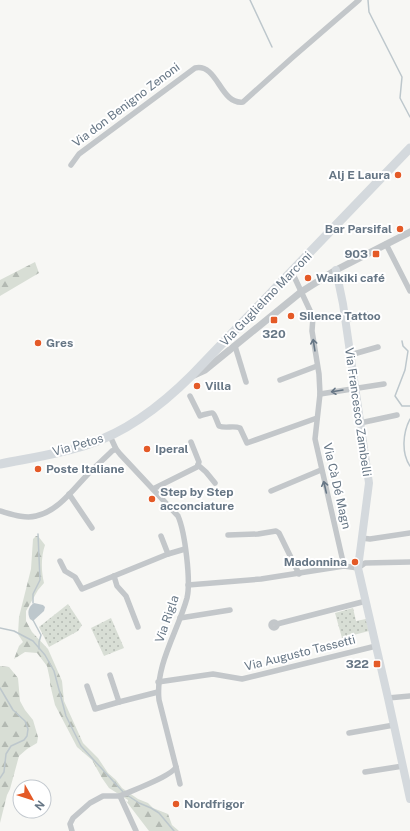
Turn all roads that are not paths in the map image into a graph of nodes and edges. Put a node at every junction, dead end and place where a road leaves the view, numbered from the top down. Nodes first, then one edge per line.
1 (360, 0) edge
2 (409, 151) edge
3 (71, 165) dead end
4 (410, 232) edge
5 (386, 244) junction
6 (336, 270) junction
7 (292, 272) junction
8 (410, 291) edge
9 (301, 292) junction
10 (366, 314) dead end
11 (345, 320) junction
12 (235, 346) junction
13 (378, 347) dead end
14 (350, 355) junction
15 (220, 357) junction
16 (209, 358) junction
17 (317, 366) junction
18 (192, 375) junction
19 (280, 380) dead end
20 (246, 382) dead end
21 (384, 384) dead end
22 (354, 388) junction
23 (320, 394) junction
24 (190, 396) dead end
25 (397, 415) dead end
26 (317, 418) junction
27 (360, 423) junction
28 (110, 436) junction
29 (191, 442) dead end
30 (116, 449) junction
31 (0, 464) edge
32 (198, 465) junction
33 (321, 470) junction
34 (215, 483) dead end
35 (153, 489) junction
36 (271, 491) dead end
37 (68, 494) junction
38 (0, 511) edge
39 (92, 528) dead end
40 (410, 533) edge
41 (228, 535) dead end
42 (161, 536) dead end
43 (361, 538) junction
44 (185, 548) junction
45 (168, 554) junction
46 (60, 561) dead end
47 (410, 562) edge
48 (344, 566) junction
49 (358, 568) junction
50 (299, 574) junction
51 (114, 576) junction
52 (188, 585) junction
53 (366, 601) junction
54 (230, 610) dead end
55 (180, 618) junction
56 (277, 624) dead end
57 (138, 627) dead end
58 (376, 646) junction
59 (110, 675) dead end
60 (158, 682) junction
61 (87, 686) dead end
62 (158, 692) junction
63 (410, 696) edge
64 (388, 698) junction
65 (119, 702) junction
66 (394, 725) junction
67 (349, 732) dead end
68 (403, 766) junction
69 (176, 767) junction
70 (365, 772) dead end
71 (180, 784) dead end
72 (124, 794) junction
73 (410, 799) edge
74 (72, 831) edge
75 (136, 831) edge

1 - 3 street, Via don Benigno Zenoni
2 - 7 main road, Via Guglielmo Marconi
4 - 5 street
5 - 6 street
5 - 8 street
6 - 9 street
6 - 11 main road, Via Francesco Zambelli
7 - 9 street, Via Cà Dé Magn
7 - 16 main road, Via Guglielmo Marconi
9 - 12 street
17 -> 9 street, Via Cà Dé Magn
10 - 11 street
11 - 14 main road, Via Francesco Zambelli
12 - 15 street
12 - 20 street
13 - 14 street
14 - 22 main road, Via Francesco Zambelli
15 - 16 street
15 - 18 street
16 - 18 main road, Via Guglielmo Marconi
17 - 19 street
17 - 23 street, Via Cà Dé Magn
18 - 28 main road, Via Guglielmo Marconi
21 - 22 street
22 -> 23 street
22 - 27 main road, Via Francesco Zambelli
23 - 26 street, Via Cà Dé Magn
24 - 26 street
25 - 27 street
26 - 33 street, Via Cà Dé Magn
27 - 43 main road, Via Francesco Zambelli
28 - 30 street, Via Rigla
28 - 31 main road, Via Petos
29 - 32 street
30 - 35 street, Via Rigla
30 - 37 street
32 - 34 street
32 - 35 street
33 - 36 street
48 -> 33 street, Via Cà Dé Magn
35 - 44 street, Via Rigla
37 - 38 street
37 - 39 street
40 - 43 street
41 - 50 street
42 - 45 street
43 - 49 main road, Via Francesco Zambelli
44 - 45 street
44 - 52 street, Via Rigla
45 - 51 street
46 - 51 street
47 - 49 street
48 - 49 street
48 - 50 street
49 - 53 main road, Via Francesco Zambelli
50 - 52 street
51 - 57 street
52 - 55 street, Via Rigla
53 - 56 street
53 - 58 main road, Via Francesco Zambelli
54 - 55 street
55 - 60 street, Via Rigla
58 - 60 street, Via Augusto Tassetti
58 - 64 main road, Via Francesco Zambelli
59 - 65 street
60 - 62 street, Via Rigla
61 - 65 street
62 - 65 street
62 - 69 street, Via Rigla
63 - 64 street
64 - 66 main road, Via Francesco Zambelli
66 - 67 street
66 - 68 main road, Via Francesco Zambelli
68 - 70 street
68 - 73 main road, Via Francesco Zambelli
69 - 71 street, Via Rigla
69 - 72 street
72 - 74 street
72 - 75 street

